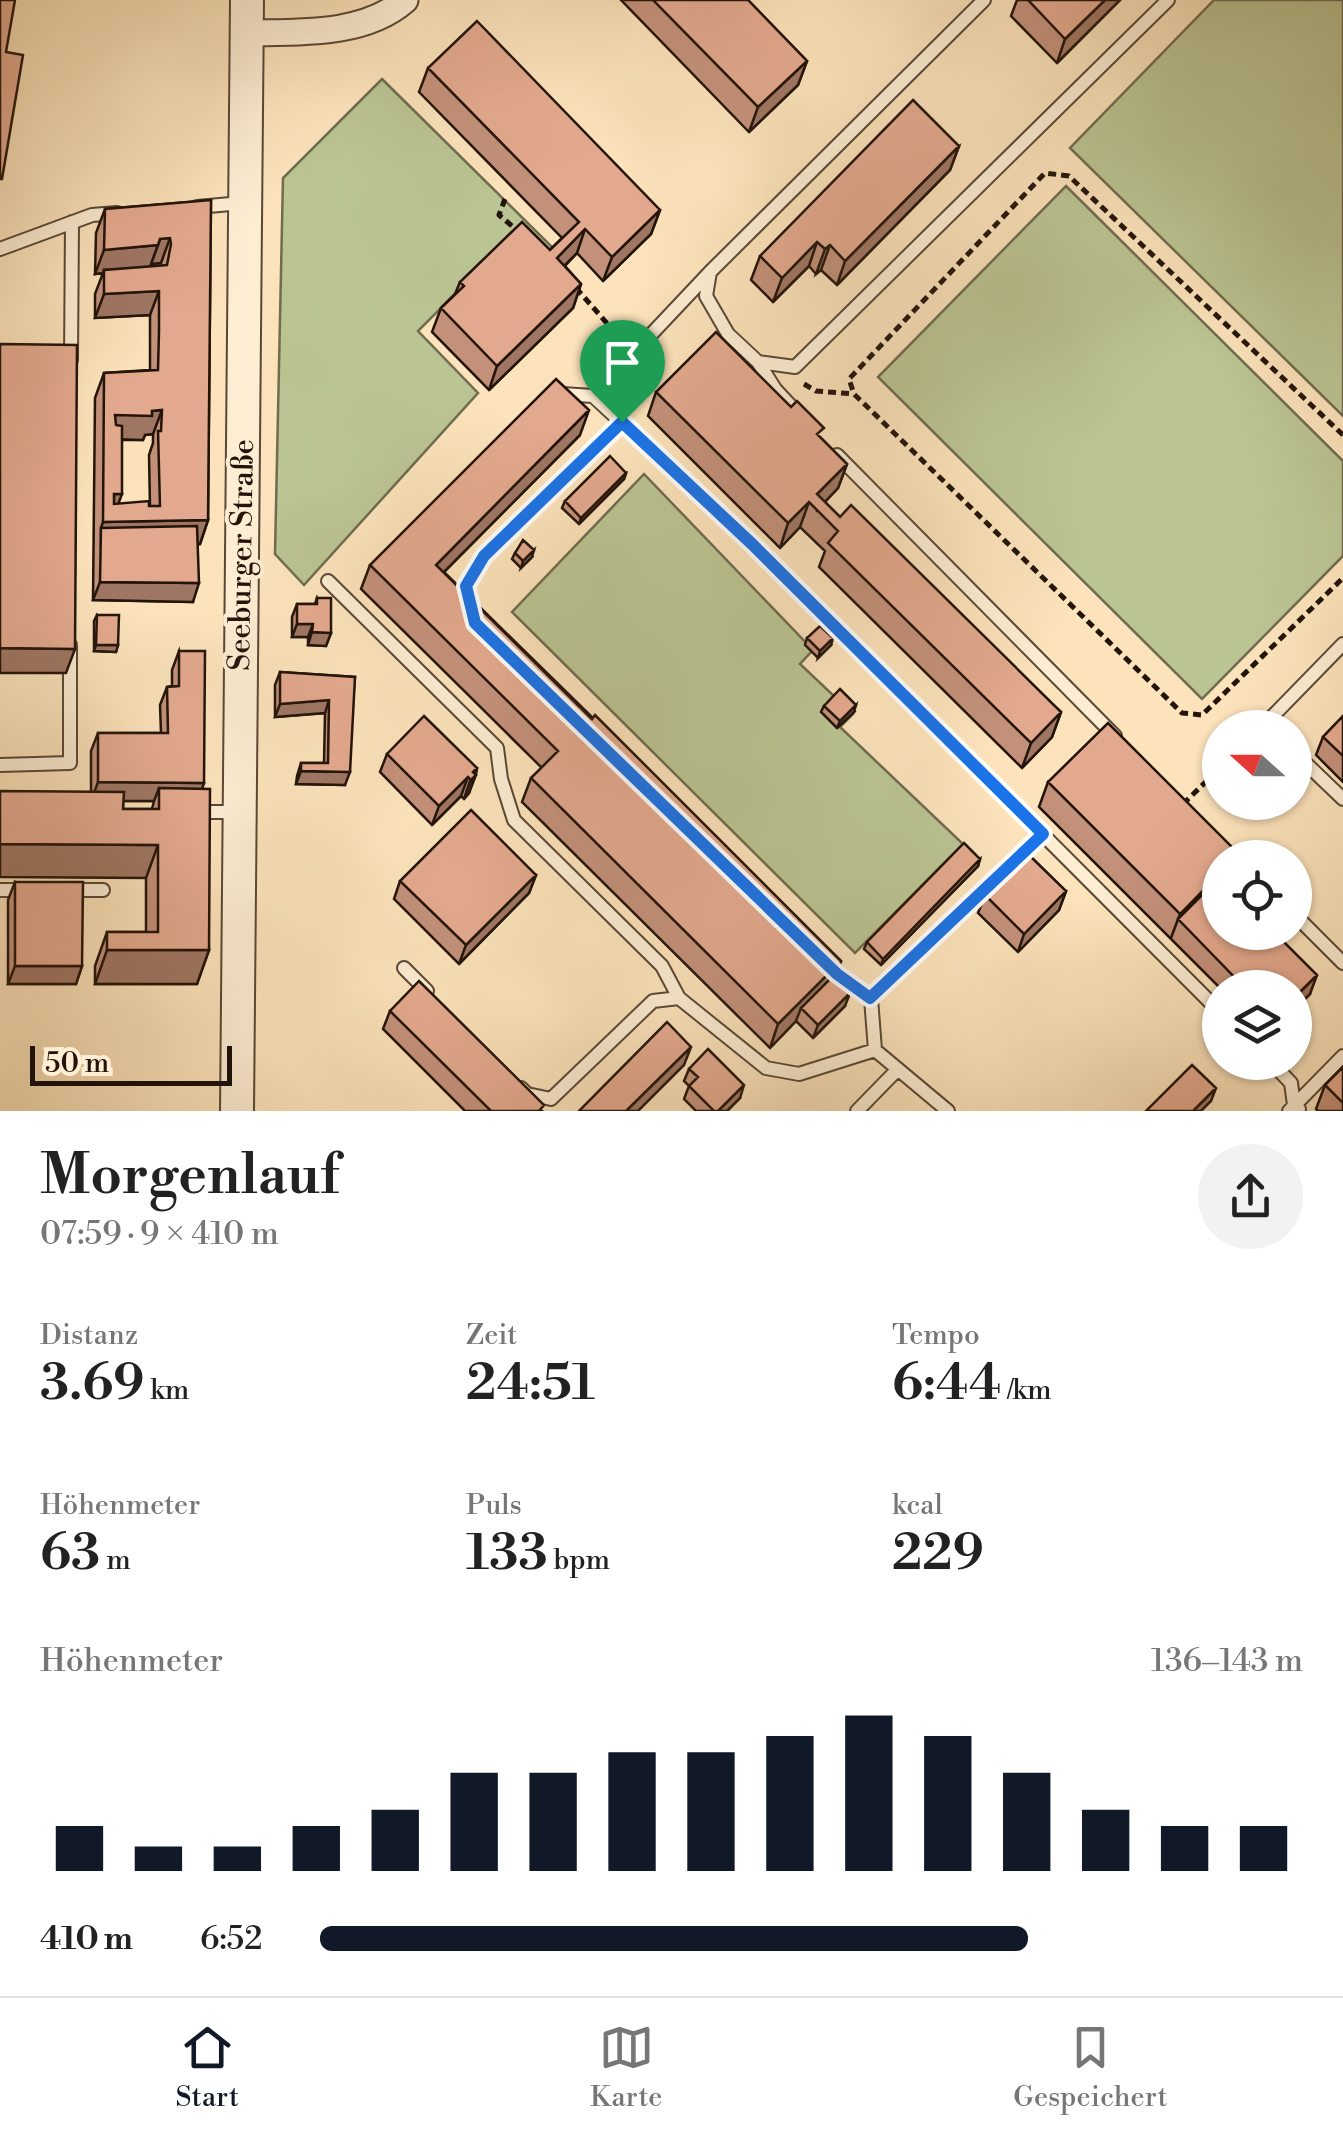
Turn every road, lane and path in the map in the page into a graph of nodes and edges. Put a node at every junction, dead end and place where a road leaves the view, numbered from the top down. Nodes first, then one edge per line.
1 (247, 0) edge
2 (405, 0) edge
3 (984, 0) edge
4 (1168, 0) edge
5 (247, 34) junction
6 (504, 199) dead end
7 (244, 203) junction
8 (183, 208) edge
9 (130, 212) edge
10 (72, 222) junction
11 (526, 239) edge
12 (0, 249) edge
13 (710, 272) junction
14 (572, 284) edge
15 (620, 338) dead end
16 (758, 362) junction
17 (71, 376) edge
18 (562, 394) edge
19 (593, 396) junction
20 (622, 422) junction
21 (817, 434) edge
22 (1343, 435) edge
23 (829, 448) edge
24 (1343, 578) edge
25 (328, 581) dead end
26 (475, 623) edge
27 (70, 628) edge
28 (1343, 644) edge
29 (1279, 710) edge
30 (1123, 744) edge
31 (0, 765) edge
32 (1312, 769) edge
33 (1202, 786) edge
34 (1343, 799) edge
35 (1183, 804) edge
36 (186, 812) edge
37 (238, 812) junction
38 (1043, 834) junction
39 (0, 890) edge
40 (34, 890) edge
41 (52, 890) edge
42 (103, 890) dead end
43 (1312, 932) edge
44 (809, 947) edge
45 (1343, 963) edge
46 (404, 968) dead end
47 (1202, 994) edge
48 (432, 996) edge
49 (679, 998) junction
50 (870, 998) junction
51 (875, 1050) junction
52 (1343, 1056) edge
53 (898, 1068) junction
54 (514, 1080) edge
55 (1289, 1080) edge
56 (1295, 1109) edge
57 (237, 1111) edge
58 (857, 1111) edge
59 (948, 1111) edge

1 - 5 street, Seeburger Straße
2 - 5 street
3 - 13 lane
4 - 16 lane
5 - 7 street, Seeburger Straße
6 - 11 path
7 - 8 lane
7 - 37 street, Seeburger Straße
9 - 10 lane
10 - 12 lane
10 - 17 lane
13 - 16 lane
13 - 19 lane
14 - 15 path
16 - 21 lane
18 - 19 lane
19 - 20 lane
20 - 26 lane
20 - 38 lane
22 - 24 path
23 - 30 lane
25 - 49 lane
27 - 31 lane
28 - 29 lane
32 - 34 lane
33 - 35 path
36 - 37 lane
37 - 57 street, Seeburger Straße
38 - 47 lane
38 - 50 lane
39 - 40 lane
41 - 42 lane
43 - 45 lane
44 - 50 lane
46 - 48 lane
49 - 51 lane
49 - 54 lane
50 - 51 lane
51 - 53 lane
52 - 56 lane
53 - 58 lane
53 - 59 lane
55 - 56 lane

